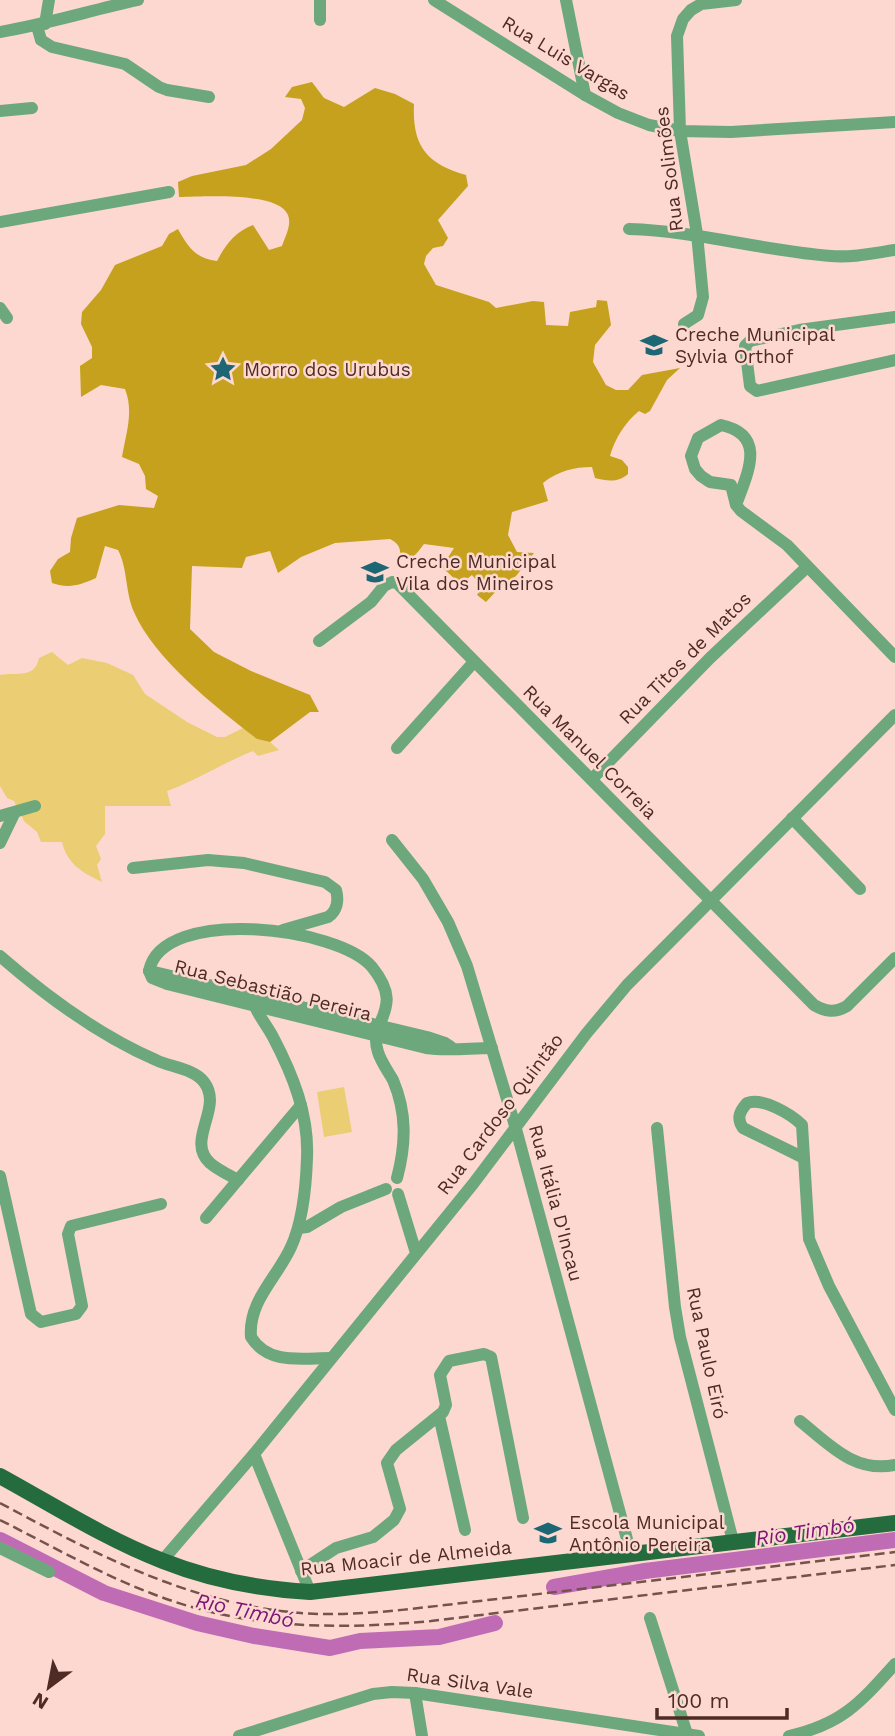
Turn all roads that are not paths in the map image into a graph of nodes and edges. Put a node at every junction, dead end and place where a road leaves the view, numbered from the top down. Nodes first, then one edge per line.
1 (49, 0) edge
2 (138, 0) edge
3 (320, 0) edge
4 (433, 0) edge
5 (566, 0) edge
6 (736, 0) edge
7 (320, 20) dead end
8 (41, 25) junction
9 (0, 32) edge
10 (585, 95) junction
11 (209, 97) dead end
12 (32, 108) dead end
13 (0, 111) edge
14 (895, 122) edge
15 (680, 131) junction
16 (169, 192) dead end
17 (0, 222) edge
18 (629, 229) dead end
19 (697, 234) junction
20 (895, 250) edge
21 (895, 317) edge
22 (684, 324) dead end
23 (895, 360) edge
24 (736, 505) junction
25 (807, 566) junction
26 (319, 641) dead end
27 (895, 657) edge
28 (473, 663) junction
29 (895, 715) edge
30 (397, 748) dead end
31 (592, 779) junction
32 (35, 806) dead end
33 (14, 814) junction
34 (0, 816) edge
35 (792, 818) junction
36 (392, 840) dead end
37 (0, 843) edge
38 (133, 868) dead end
39 (860, 888) dead end
40 (710, 900) junction
41 (277, 932) junction
42 (0, 956) edge
43 (895, 958) edge
44 (252, 1000) junction
45 (379, 1031) junction
46 (492, 1048) junction
47 (302, 1105) junction
48 (657, 1128) dead end
49 (516, 1129) junction
50 (804, 1158) junction
51 (0, 1176) edge
52 (237, 1180) junction
53 (392, 1192) junction
54 (161, 1204) dead end
55 (206, 1218) dead end
56 (299, 1228) junction
57 (416, 1253) junction
58 (330, 1358) junction
59 (895, 1410) edge
60 (439, 1416) junction
61 (800, 1421) dead end
62 (254, 1454) junction
63 (895, 1465) edge
64 (0, 1476) edge
65 (523, 1518) dead end
66 (895, 1523) edge
67 (465, 1530) dead end
68 (733, 1541) junction
69 (0, 1548) edge
70 (631, 1554) junction
71 (162, 1561) junction
72 (301, 1571) junction
73 (49, 1572) dead end
74 (310, 1592) junction
75 (650, 1618) dead end
76 (895, 1664) edge
77 (415, 1693) junction
78 (811, 1734) edge
79 (693, 1735) edge
80 (239, 1736) edge
81 (422, 1736) edge
82 (789, 1736) edge

1 - 8 street
2 - 8 street
3 - 7 street
4 - 10 street, Rua Luis Vargas
5 - 10 street
6 - 15 street, Rua Solimões
8 - 9 street
8 - 11 street
10 - 15 street, Rua Luis Vargas
12 - 13 street
14 - 15 street, Rua Luis Vargas
15 - 19 street, Rua Solimões
16 - 17 street
18 - 19 street
19 - 20 street
19 - 22 street, Rua Solimões
21 - 23 street
24 - 24 street
24 - 25 street
25 - 27 street
25 - 31 street, Rua Titos de Matos
26 - 28 street, Rua Manuel Correia
28 - 30 street
28 - 31 street, Rua Manuel Correia
29 - 35 street, Rua Cardoso Quintão
31 - 40 street, Rua Manuel Correia
32 - 33 street
33 - 34 street
33 - 37 street
35 - 39 street
35 - 40 street, Rua Cardoso Quintão
36 - 46 street, Rua Itália D'Incau
38 - 41 street
40 - 43 street, Rua Manuel Correia
40 - 49 street, Rua Cardoso Quintão
41 - 44 street, Rua Sebastião Pereira
41 - 45 street
42 - 52 street
44 - 45 street, Rua Sebastião Pereira
44 - 47 street
45 - 46 street, Rua Sebastião Pereira
45 - 53 street
46 - 49 street, Rua Itália D'Incau
47 - 52 street
47 - 56 street
48 - 68 street, Rua Paulo Eiró
49 - 57 street, Rua Cardoso Quintão
49 - 70 street, Rua Itália D'Incau
50 - 50 street
50 - 59 street
51 - 54 street
52 - 55 street
53 - 56 street
53 - 57 street
56 - 58 street
57 - 58 street, Rua Cardoso Quintão
58 - 62 street, Rua Cardoso Quintão
60 - 65 street
60 - 67 street
60 - 72 street
61 - 63 street
62 - 71 street, Rua Cardoso Quintão
62 - 72 street
64 - 71 main road, Rua Moacir de Almeida
66 - 68 main road, Rua Moacir de Almeida
68 - 70 main road, Rua Moacir de Almeida
69 - 73 street
70 - 74 main road, Rua Moacir de Almeida
71 - 74 main road, Rua Moacir de Almeida
72 - 74 street
75 - 79 street
76 - 78 street
77 - 79 street, Rua Silva Vale
77 - 80 street, Rua Silva Vale
77 - 81 street
78 - 82 street

